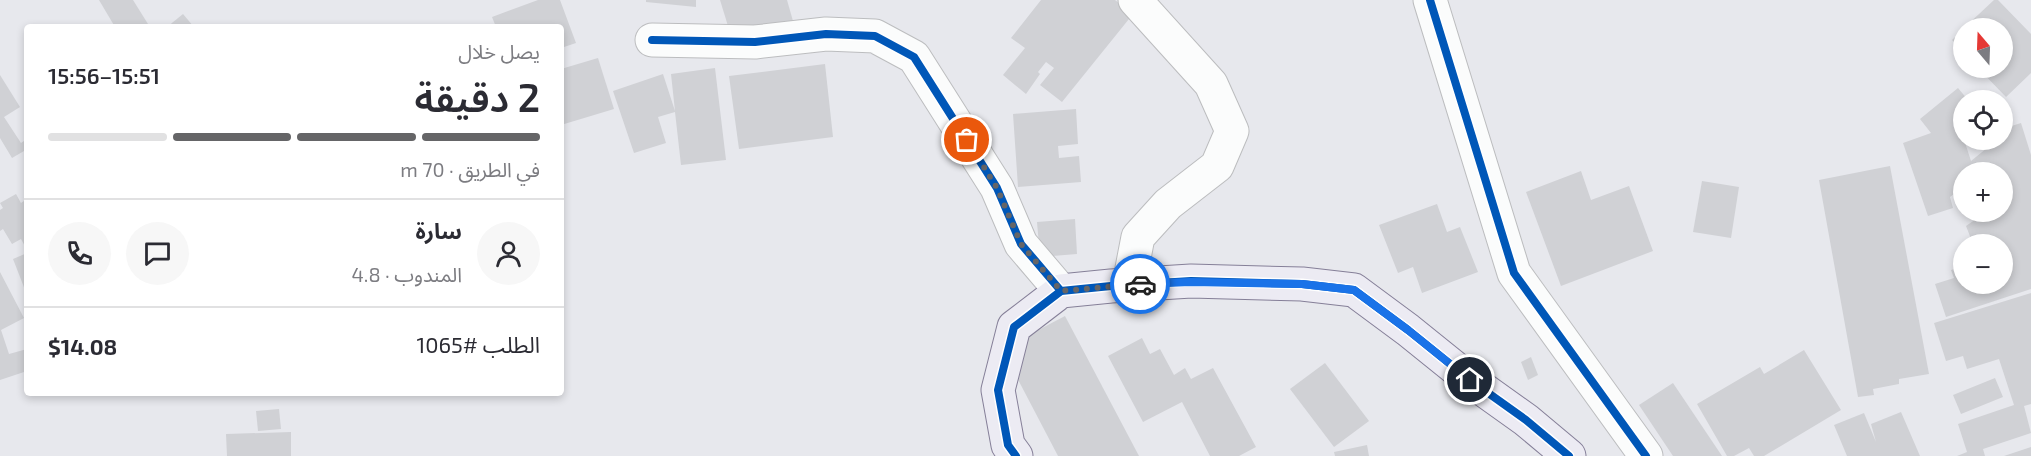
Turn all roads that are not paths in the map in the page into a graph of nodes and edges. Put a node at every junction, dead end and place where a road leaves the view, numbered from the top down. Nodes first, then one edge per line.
1 (1135, 0) edge
2 (1430, 0) edge
3 (652, 40) dead end
4 (1150, 284) junction
5 (1061, 291) junction
6 (1016, 456) edge
7 (1569, 456) edge
8 (1646, 456) edge

1 - 4 street
2 - 8 street
3 - 5 street
4 - 5 street
4 - 7 street
5 - 6 street

